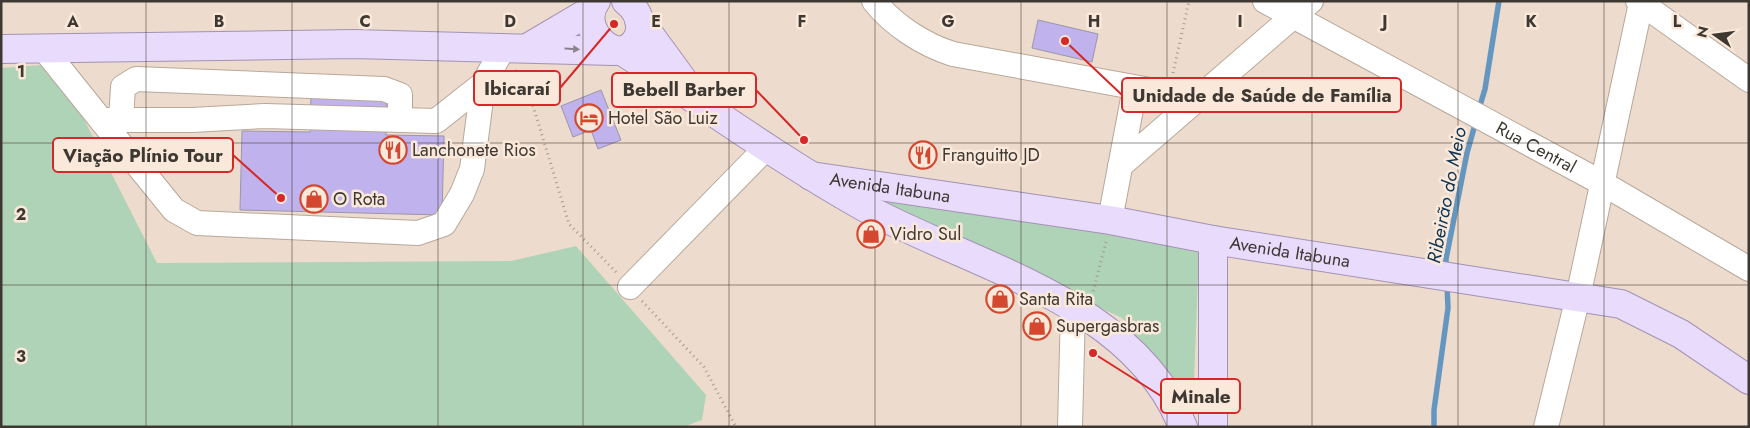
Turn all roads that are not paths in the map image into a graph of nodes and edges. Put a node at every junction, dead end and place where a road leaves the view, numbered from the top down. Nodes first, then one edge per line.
1 (874, 1) edge
2 (1265, 1) edge
3 (1640, 2) edge
4 (593, 4) edge
5 (632, 7) edge
6 (1303, 9) edge
7 (516, 47) junction
8 (1, 49) edge
9 (44, 49) junction
10 (618, 51) junction
11 (1749, 80) edge
12 (483, 84) junction
13 (1136, 88) junction
14 (1198, 99) junction
15 (698, 101) junction
16 (111, 120) junction
17 (400, 120) junction
18 (768, 147) junction
19 (1120, 166) junction
20 (811, 176) junction
21 (1602, 183) junction
22 (1110, 220) junction
23 (1213, 240) junction
24 (1749, 269) edge
25 (630, 287) road end
26 (1578, 297) junction
27 (1077, 310) junction
28 (1749, 380) edge
29 (1070, 427) edge
30 (1183, 427) edge
31 (1213, 427) edge
32 (1546, 427) edge

1 - 13 street
2 - 6 street, Rua Central
3 - 11 street
3 - 21 street
4 - 7 main road
4 - 10 main road
5 - 10 main road
5 - 15 main road
6 - 14 street
6 - 21 street, Rua Central
7 - 9 main road
7 -> 10 main road
7 - 12 street
8 - 9 main road
9 - 16 street
10 - 15 main road
12 - 16 street
12 - 17 street
13 - 14 street
13 - 19 street
14 - 19 street
15 - 18 main road
16 - 17 street
16 - 17 street
18 - 20 main road
18 - 25 street
19 - 22 street
20 - 22 main road, Avenida Itabuna
20 - 27 main road
21 - 24 street, Rua Central
21 - 26 street
22 - 23 main road, Avenida Itabuna
23 - 26 main road, Avenida Itabuna
23 - 31 main road
26 - 28 main road, Avenida Itabuna
26 - 32 street
27 - 29 street
27 - 30 main road

